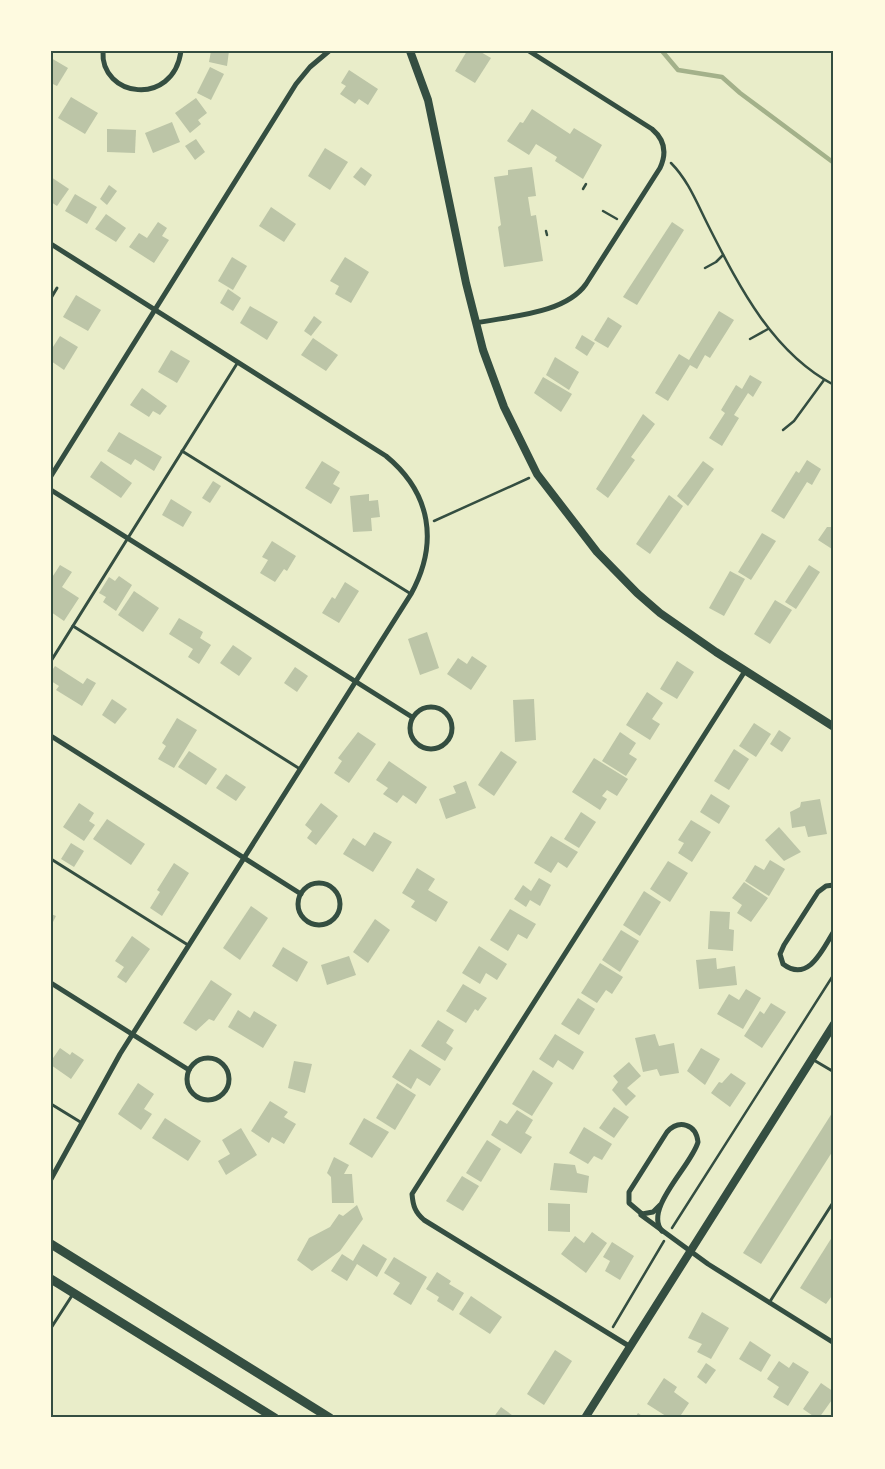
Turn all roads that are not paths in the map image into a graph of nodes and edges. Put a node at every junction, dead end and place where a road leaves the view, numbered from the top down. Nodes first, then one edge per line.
1 (103, 51) edge
2 (181, 51) edge
3 (329, 51) edge
4 (410, 51) edge
5 (528, 51) edge
6 (51, 244) edge
7 (57, 288) dead end
8 (51, 298) edge
9 (155, 311) junction
10 (476, 323) junction
11 (238, 362) junction
12 (182, 451) junction
13 (51, 476) edge
14 (51, 490) edge
15 (128, 537) junction
16 (411, 594) junction
17 (73, 626) junction
18 (51, 661) edge
19 (744, 671) junction
20 (356, 682) junction
21 (412, 717) junction
22 (834, 727) edge
23 (51, 736) edge
24 (300, 769) junction
25 (244, 858) junction
26 (51, 859) edge
27 (834, 885) edge
28 (301, 894) junction
29 (834, 931) edge
30 (828, 941) junction
31 (834, 944) edge
32 (188, 945) junction
33 (51, 983) edge
34 (834, 1024) edge
35 (132, 1034) junction
36 (811, 1059) junction
37 (189, 1070) junction
38 (834, 1072) edge
39 (51, 1104) edge
40 (82, 1123) junction
41 (51, 1179) edge
42 (834, 1201) edge
43 (660, 1205) junction
44 (637, 1212) junction
45 (662, 1231) junction
46 (51, 1244) edge
47 (689, 1252) junction
48 (51, 1279) edge
49 (74, 1294) junction
50 (768, 1304) junction
51 (51, 1328) edge
52 (834, 1343) edge
53 (629, 1346) junction
54 (275, 1418) edge
55 (330, 1418) edge
56 (585, 1418) edge

1 - 2 street
3 - 9 street
4 - 10 street
5 - 10 street
6 - 9 street
7 - 8 lane
9 - 11 street
9 - 13 street
10 - 19 street
11 - 12 lane
11 - 16 street
12 - 15 lane
12 - 16 lane
14 - 15 street
15 - 17 lane
15 - 20 street
16 - 20 street
17 - 18 lane
17 - 24 lane
19 - 22 street
19 - 53 street
20 - 21 street
20 - 24 street
21 - 21 street
23 - 25 street
24 - 25 street
25 - 28 street
25 - 32 street
26 - 32 lane
27 - 30 street
28 - 28 street
29 - 30 street
30 - 31 street
32 - 35 street
33 - 35 street
34 - 36 street
35 - 37 street
35 - 40 street
36 - 38 lane
36 - 47 street
37 - 37 street
39 - 40 lane
40 - 41 street
42 - 50 lane
43 - 44 street
43 - 44 street
43 - 45 street
44 - 45 street
45 - 47 street
46 - 55 main road
47 - 50 street
47 - 53 street
48 - 49 main road
49 - 51 lane
49 - 54 main road
50 - 52 street
53 - 56 street

